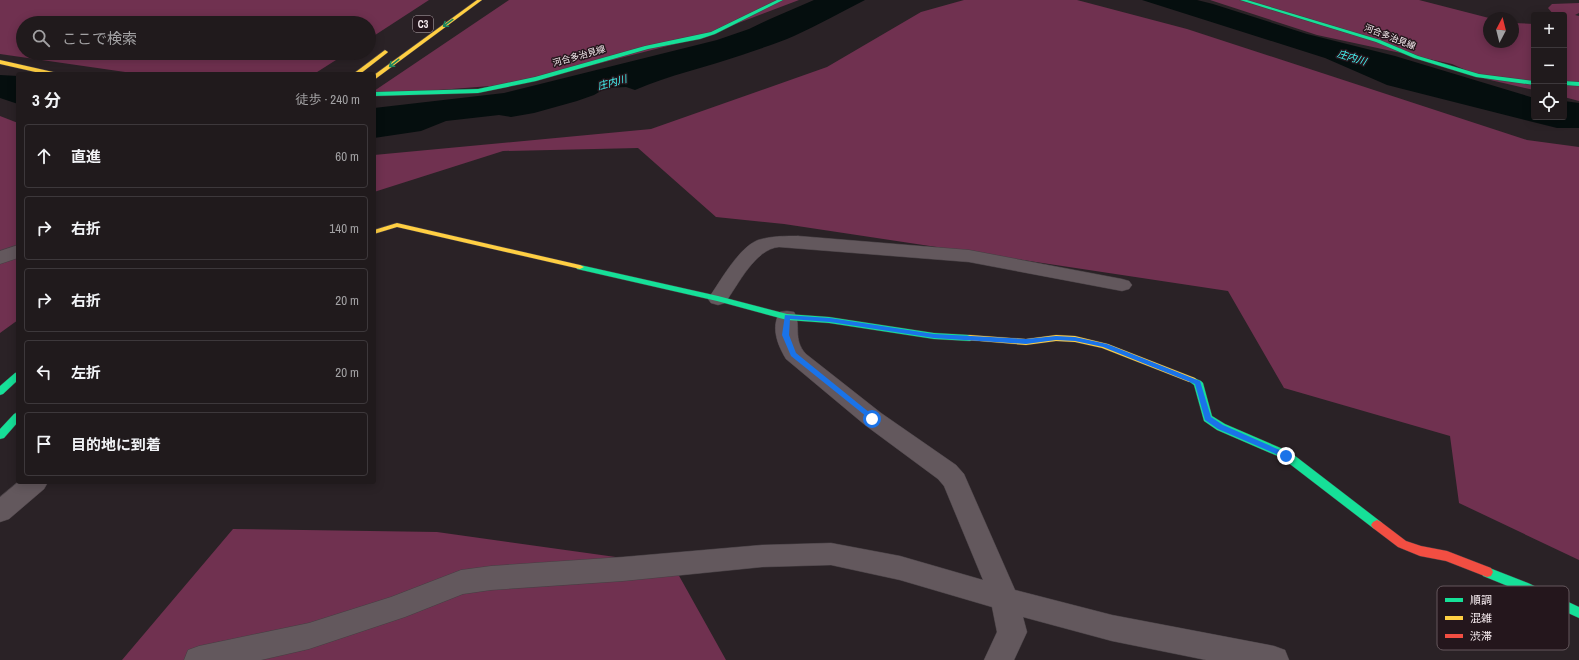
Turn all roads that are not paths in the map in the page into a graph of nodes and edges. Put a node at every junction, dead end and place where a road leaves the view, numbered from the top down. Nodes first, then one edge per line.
1 (480, 0) edge
2 (781, 0) edge
3 (1242, 0) edge
4 (391, 47) dead end
5 (376, 59) edge
6 (374, 60) edge
7 (0, 62) edge
8 (43, 72) edge
9 (359, 72) edge
10 (376, 76) edge
11 (1531, 83) edge
12 (1567, 83) edge
13 (1579, 84) edge
14 (376, 94) edge
15 (376, 231) edge
16 (16, 252) edge
17 (0, 258) edge
18 (1122, 285) dead end
19 (718, 299) junction
20 (788, 317) junction
21 (16, 377) edge
22 (0, 392) edge
23 (16, 418) edge
24 (0, 436) edge
25 (33, 484) edge
26 (0, 512) edge
27 (1522, 586) edge
28 (1005, 599) junction
29 (1569, 607) edge
30 (1579, 612) edge
31 (199, 660) edge
32 (999, 660) edge
33 (1274, 660) edge

1 -> 10 main road, C3
2 - 14 main road, 河合多治見線
3 - 11 main road, 河合多治見線
4 - 5 main road
6 - 9 main road
7 - 8 main road
12 - 13 main road
15 - 19 main road
16 - 17 street
18 - 19 street
19 - 20 main road
20 - 27 main road
20 - 28 street
21 - 22 main road
23 - 24 main road
25 - 26 street
28 - 31 street
28 - 32 street
28 - 33 street
29 - 30 main road

